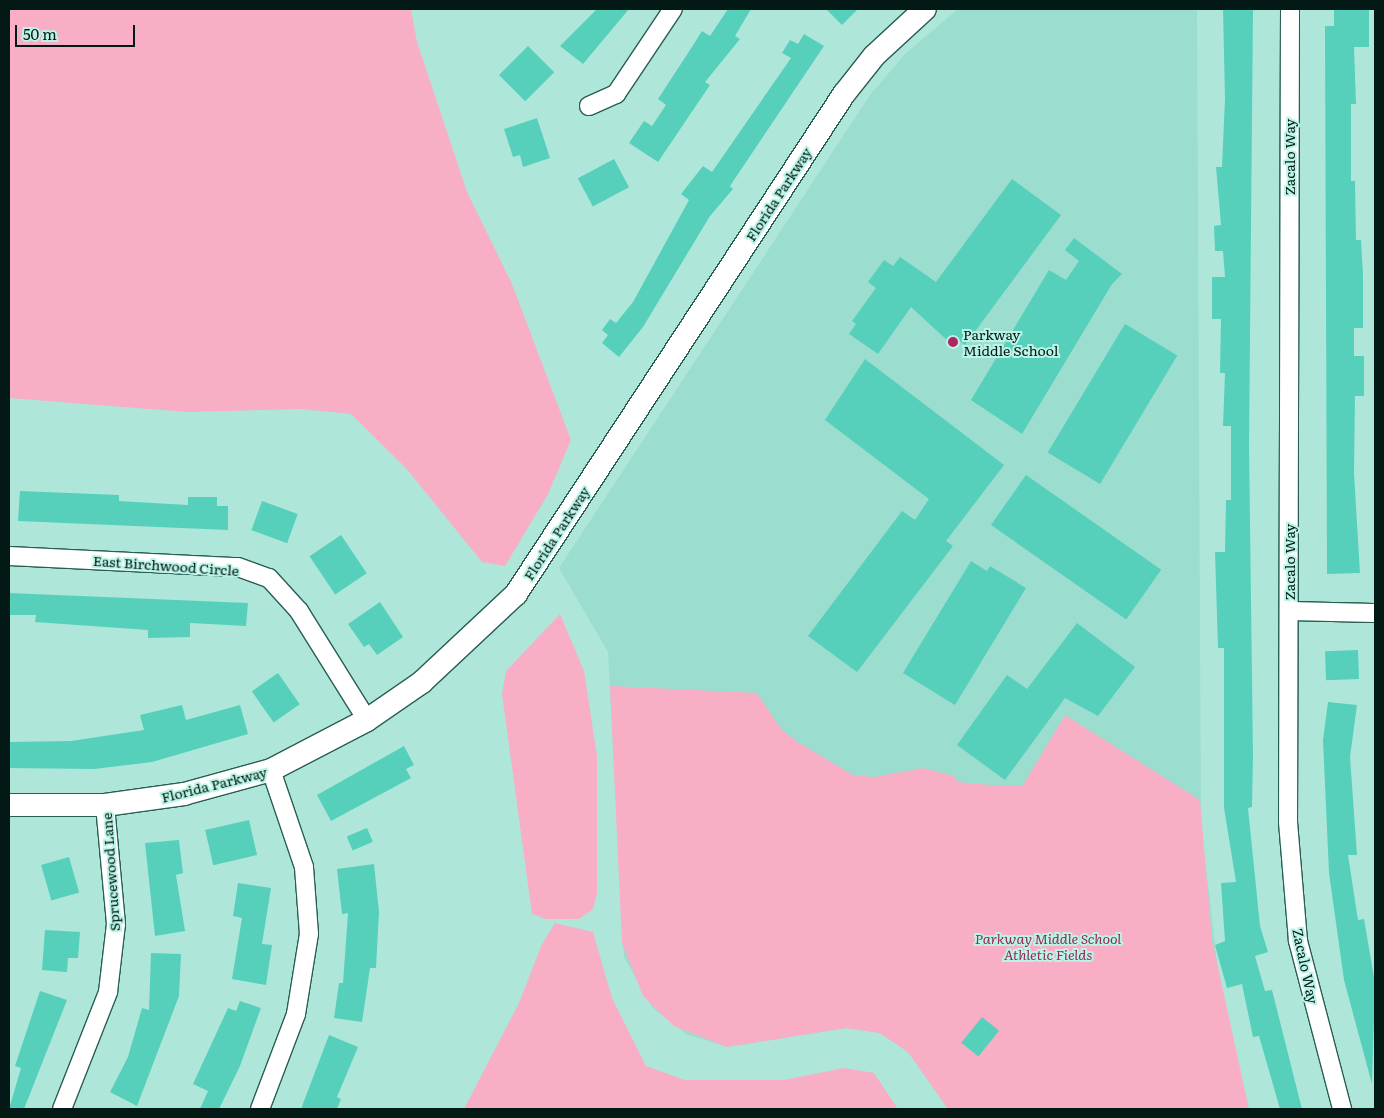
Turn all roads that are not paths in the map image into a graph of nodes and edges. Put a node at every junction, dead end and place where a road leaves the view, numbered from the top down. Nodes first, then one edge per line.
1 (673, 9) edge
2 (925, 9) edge
3 (1290, 9) edge
4 (589, 106) dead end
5 (9, 556) edge
6 (1289, 612) junction
7 (1375, 613) edge
8 (367, 720) junction
9 (271, 770) junction
10 (9, 805) edge
11 (105, 806) junction
12 (62, 1109) edge
13 (260, 1109) edge
14 (1342, 1109) edge

1 - 4 street
2 - 8 street, Florida Parkway
3 - 6 street, Zacalo Way
5 - 8 street, East Birchwood Circle
6 - 7 street
6 - 14 street, Zacalo Way
8 - 9 street, Florida Parkway
9 - 11 street, Florida Parkway
9 - 13 street
10 - 11 street, Florida Parkway
11 - 12 street, Sprucewood Lane

